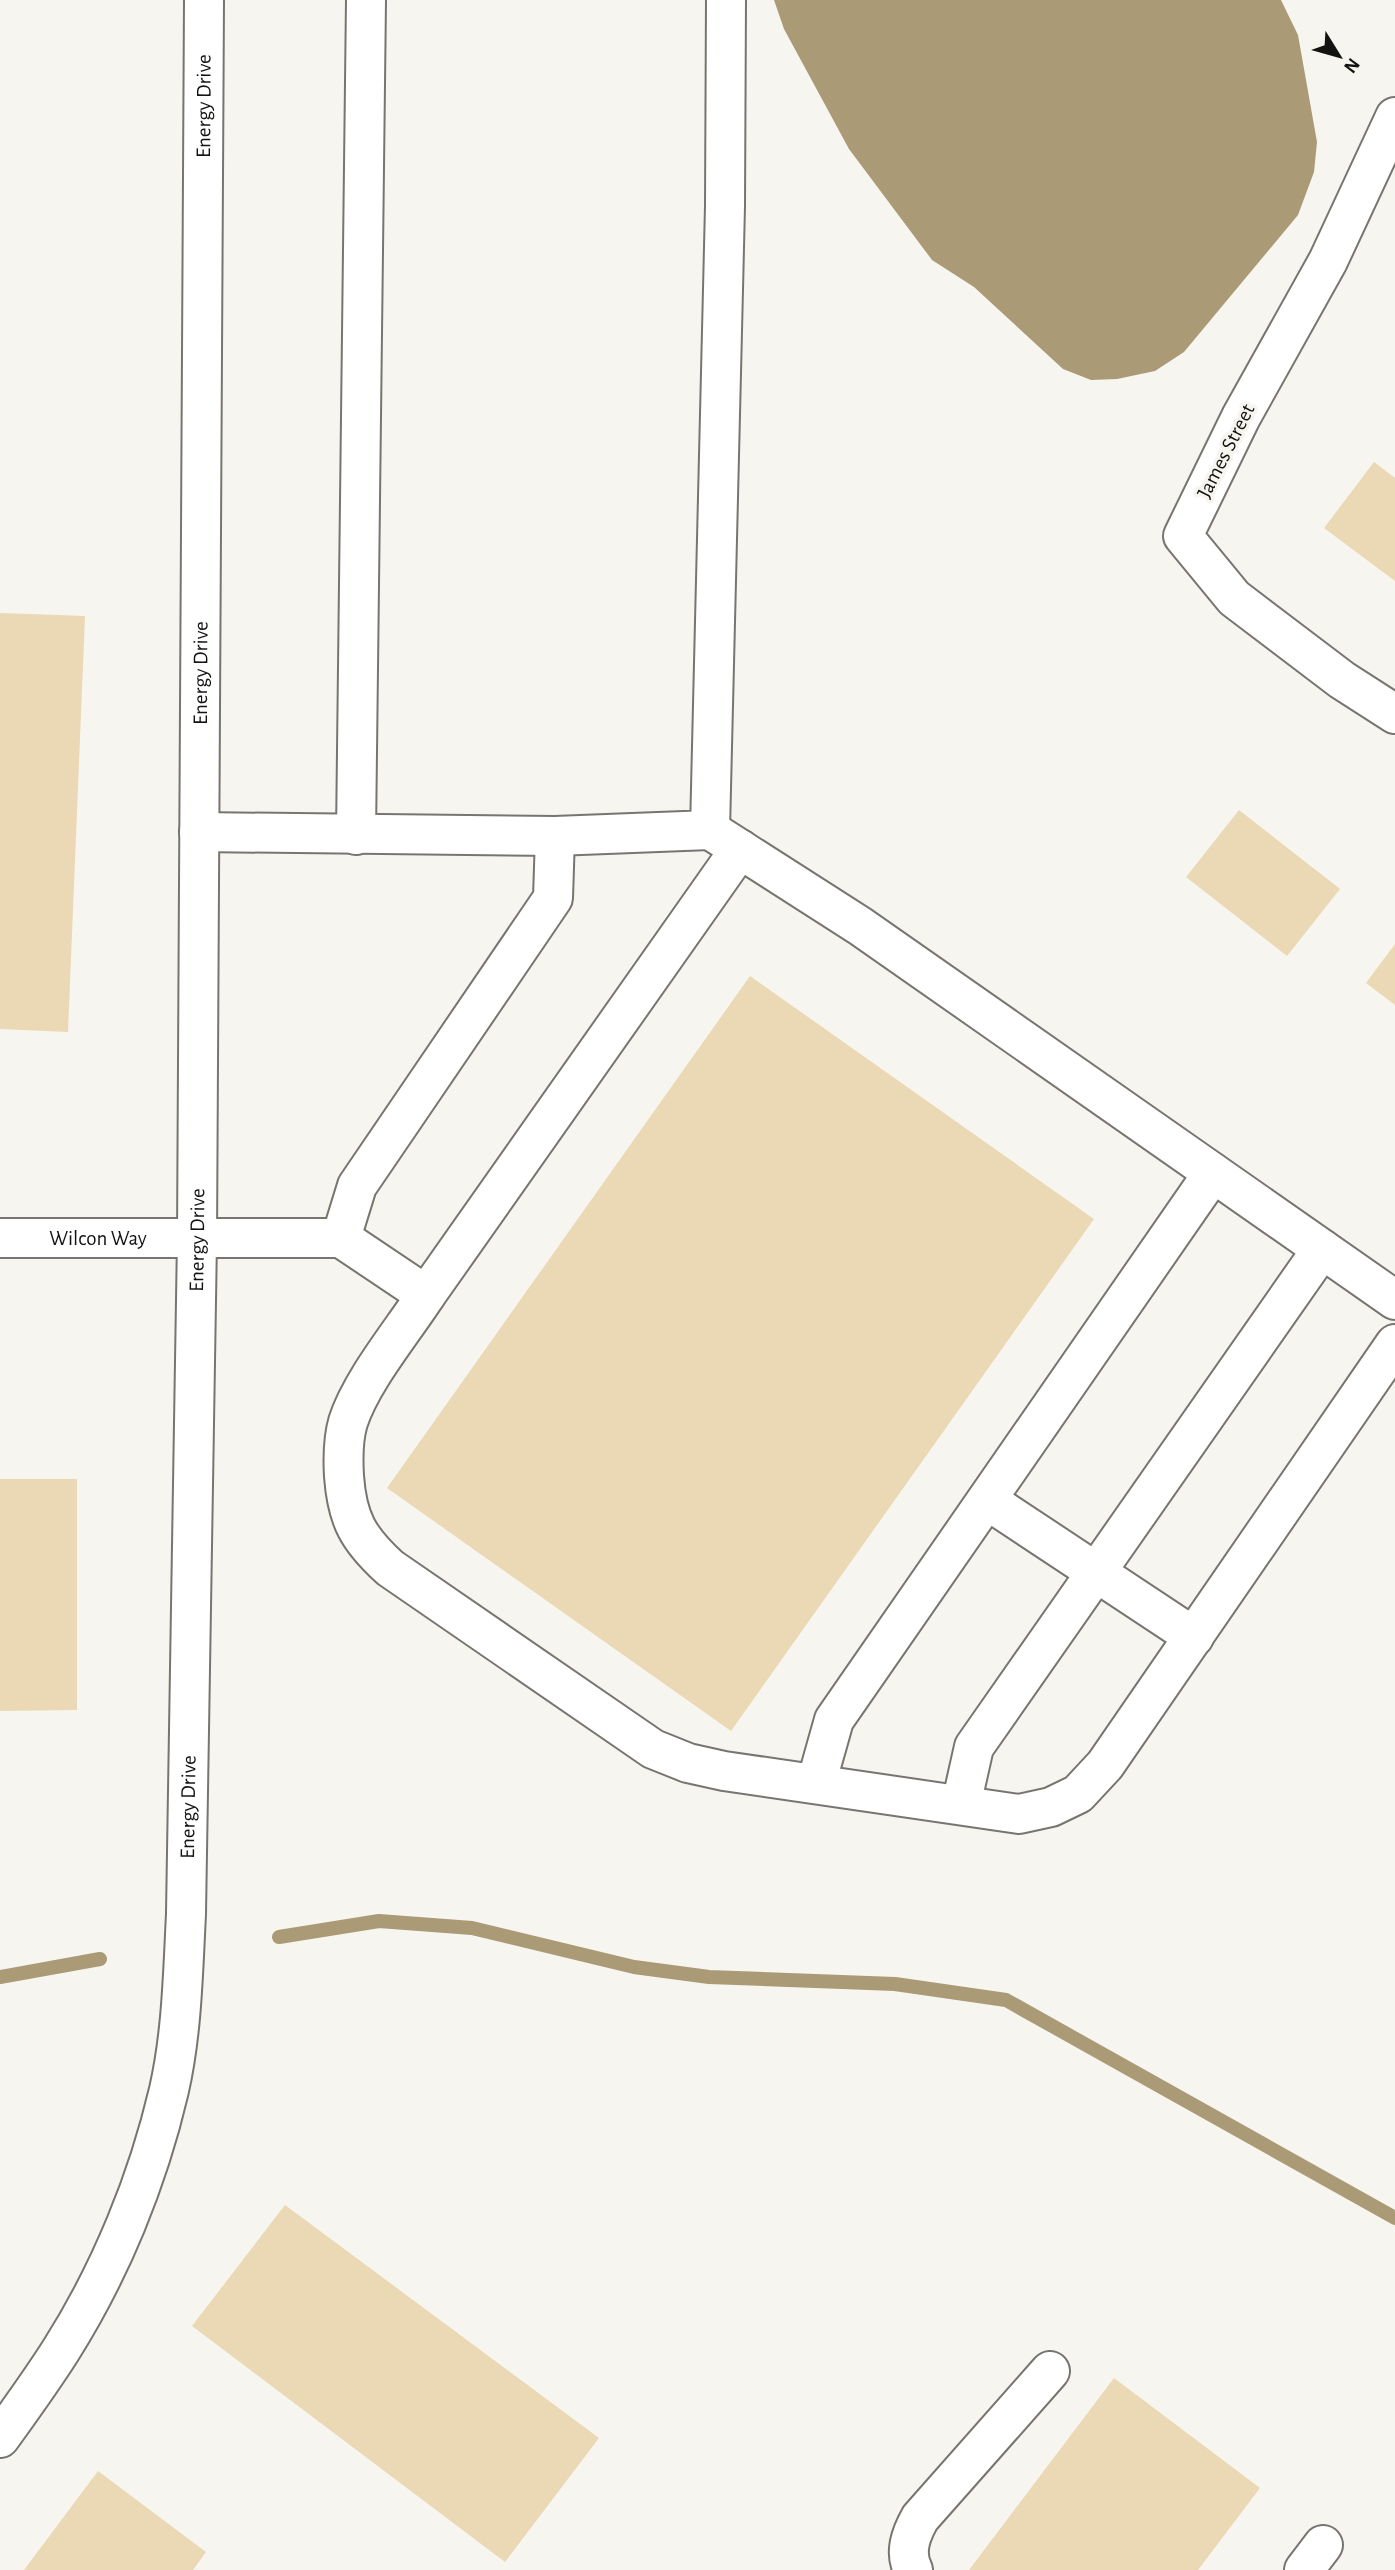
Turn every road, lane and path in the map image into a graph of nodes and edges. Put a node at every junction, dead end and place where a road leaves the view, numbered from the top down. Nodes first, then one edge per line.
1 (204, 0) edge
2 (366, 0) edge
3 (726, 0) edge
4 (1395, 117) edge
5 (1395, 714) edge
6 (200, 832) junction
7 (356, 835) junction
8 (555, 836) junction
9 (725, 839) junction
10 (1213, 1173) junction
11 (0, 1238) edge
12 (197, 1238) junction
13 (341, 1238) junction
14 (1322, 1249) junction
15 (426, 1295) junction
16 (1395, 1300) edge
17 (1395, 1344) edge
18 (987, 1500) junction
19 (1096, 1572) junction
20 (1194, 1637) junction
21 (816, 1784) junction
22 (961, 1805) junction
23 (1050, 2371) dead end
24 (0, 2438) edge
25 (913, 2570) edge

1 - 6 street, Energy Drive
2 - 7 street
3 - 9 street
4 - 5 street, James Street
6 - 7 street
6 - 12 street, Energy Drive
7 - 8 street
8 - 9 street
8 - 13 street
9 - 10 street
9 - 15 street
10 - 14 street
10 - 18 street
11 - 12 street, Wilcon Way
12 - 13 street, Wilcon Way
12 - 24 street, Energy Drive
13 - 15 street
14 - 16 street
14 - 19 street
15 - 21 street
17 - 20 street
18 - 19 street
18 - 21 street
19 - 20 street
19 - 22 street
20 - 22 street
21 - 22 street
23 - 25 street

